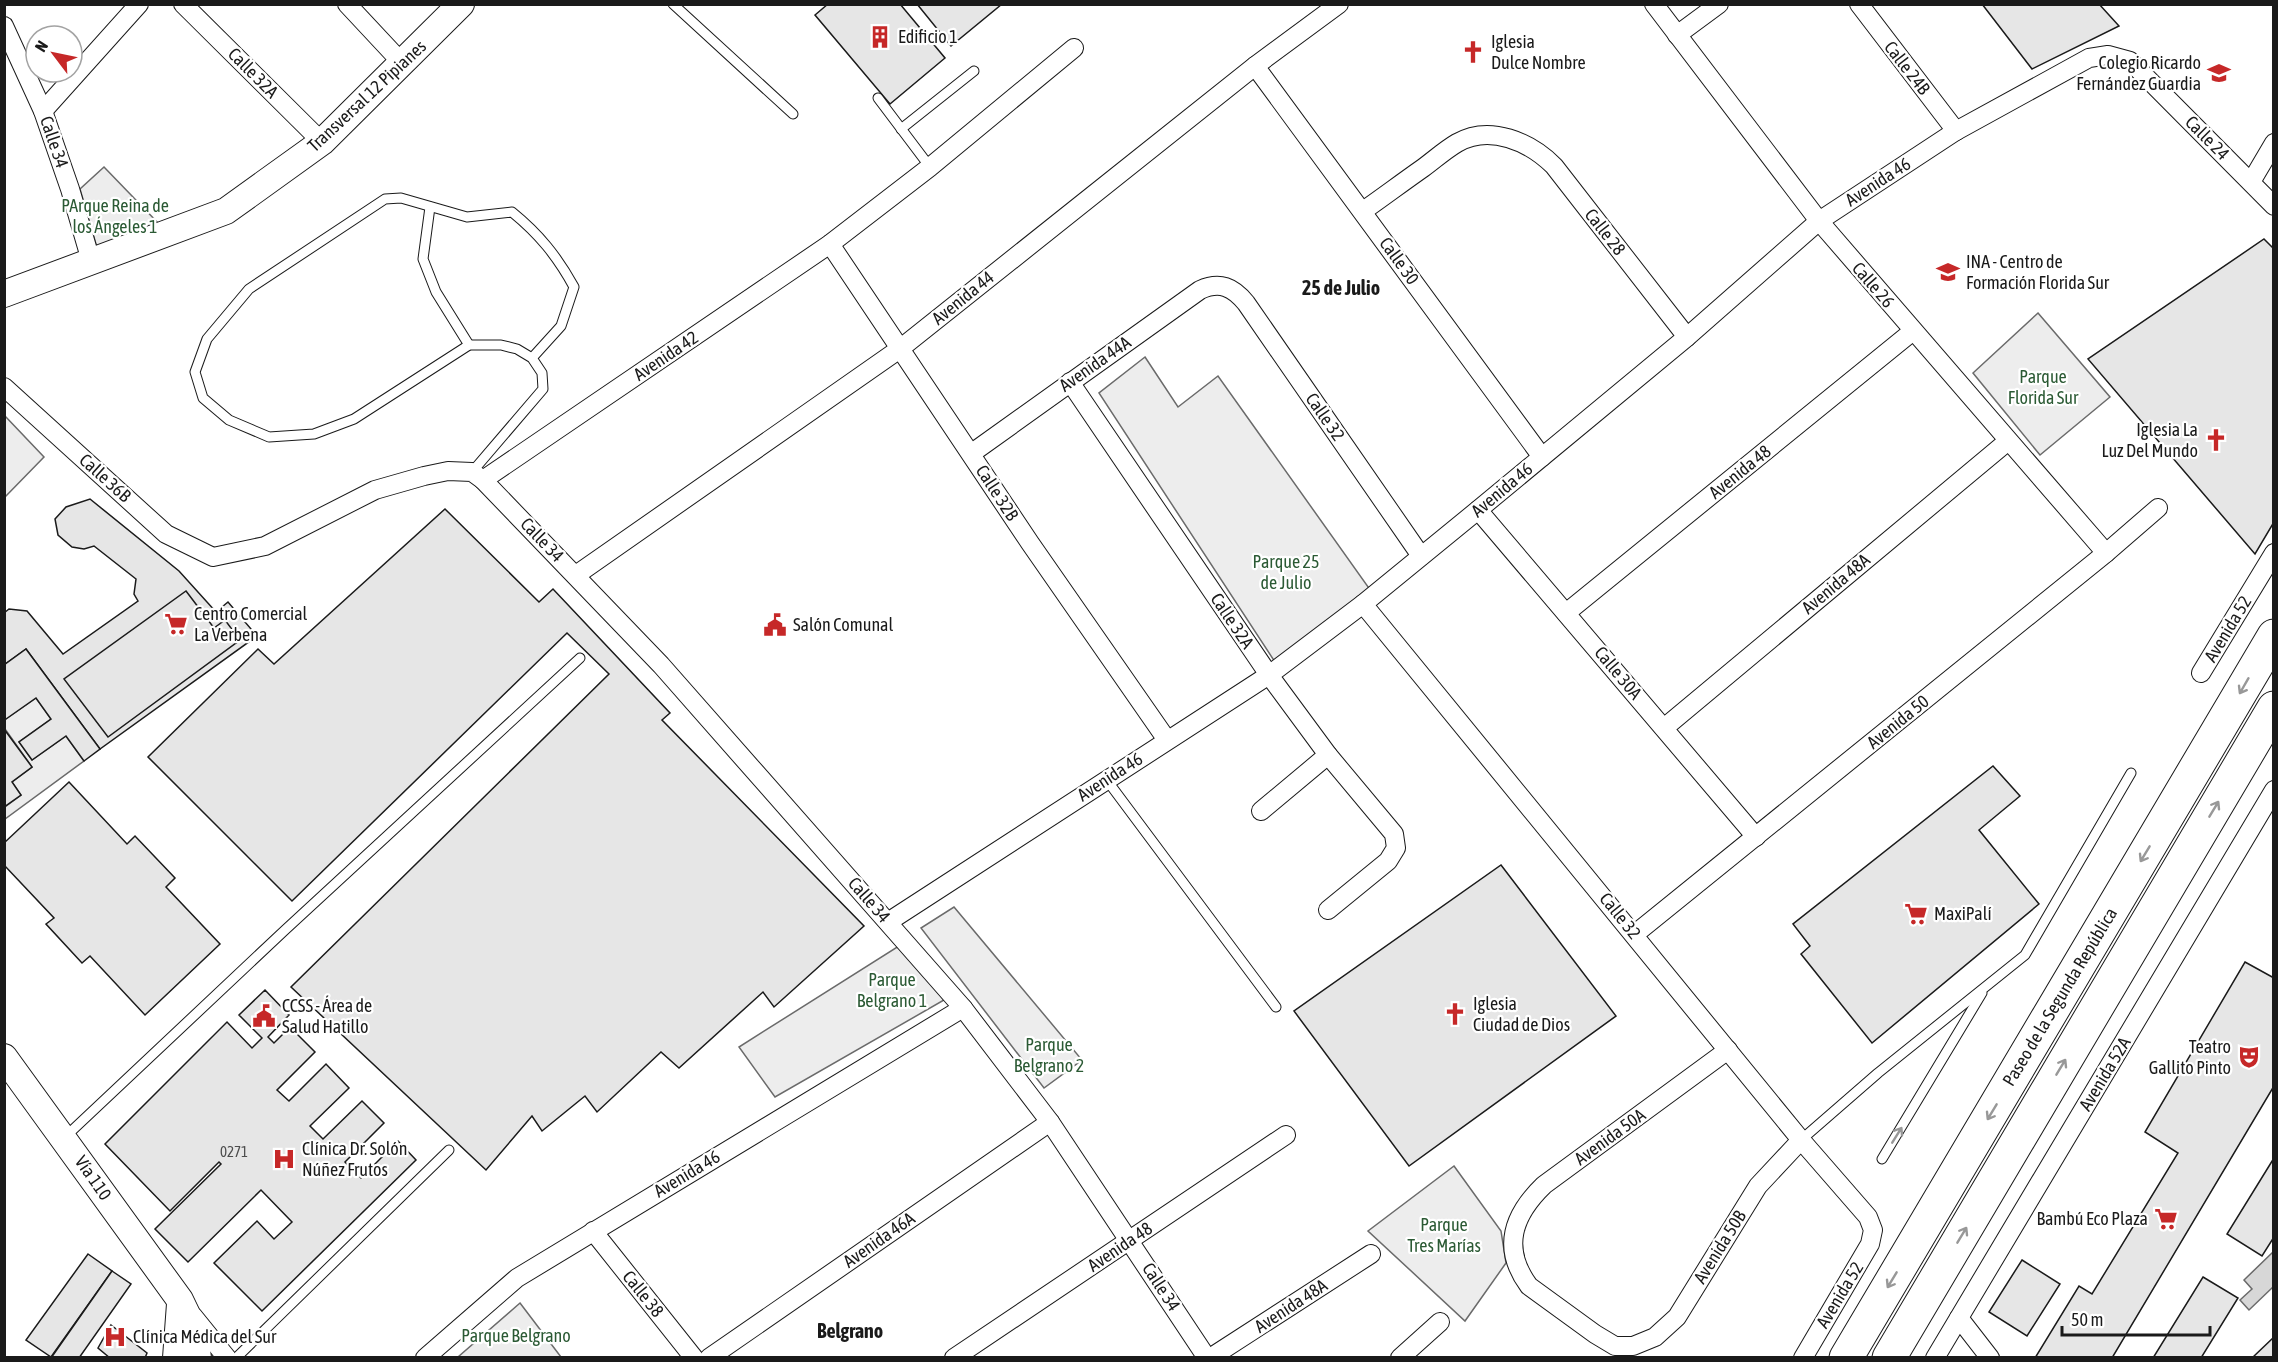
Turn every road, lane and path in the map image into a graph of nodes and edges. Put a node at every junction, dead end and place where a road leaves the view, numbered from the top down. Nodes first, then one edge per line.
1 (139, 4) edge
2 (183, 4) edge
3 (347, 4) edge
4 (461, 4) edge
5 (673, 4) edge
6 (1339, 4) edge
7 (1654, 4) edge
8 (1719, 4) edge
9 (1859, 4) edge
10 (4, 27) edge
11 (1677, 35) junction
12 (1074, 48) dead end
13 (2108, 54) joint
14 (403, 64) junction
15 (1255, 66) junction
16 (974, 71) dead end
17 (878, 98) dead end
18 (43, 111) junction
19 (793, 114) dead end
20 (901, 129) junction
21 (1956, 131) junction
22 (322, 142) junction
23 (2274, 143) edge
24 (930, 167) junction
25 (2251, 182) junction
26 (2274, 206) edge
27 (430, 207) junction
28 (1363, 211) junction
29 (1818, 221) junction
30 (831, 244) junction
31 (91, 261) junction
32 (1223, 285) joint
33 (4, 294) edge
34 (1913, 331) junction
35 (1687, 337) junction
36 (469, 345) junction
37 (901, 348) junction
38 (532, 358) junction
39 (1070, 382) junction
40 (4, 387) edge
41 (2008, 441) junction
42 (972, 453) junction
43 (1542, 457) junction
44 (477, 476) junction
45 (2158, 508) dead end
46 (1478, 510) junction
47 (2106, 553) junction
48 (2274, 553) edge
49 (1421, 556) junction
50 (576, 575) junction
51 (1363, 604) junction
52 (1566, 613) junction
53 (2274, 636) edge
54 (580, 658) dead end
55 (2201, 673) dead end
56 (1269, 675) junction
57 (2274, 708) edge
58 (1664, 728) junction
59 (1167, 740) junction
60 (1328, 755) junction
61 (2131, 773) dead end
62 (1106, 779) junction
63 (2274, 790) edge
64 (1261, 811) dead end
65 (1756, 837) junction
66 (1328, 910) dead end
67 (888, 922) junction
68 (1635, 934) junction
69 (1985, 988) junction
70 (1276, 1007) dead end
71 (963, 1008) junction
72 (1728, 1050) junction
73 (4, 1057) edge
74 (1050, 1122) junction
75 (1286, 1135) dead end
76 (64, 1138) junction
77 (1801, 1140) junction
78 (449, 1150) dead end
79 (1882, 1159) dead end
80 (1873, 1230) joint
81 (592, 1231) junction
82 (1130, 1240) junction
83 (1371, 1254) dead end
84 (180, 1300) junction
85 (1959, 1318) junction
86 (1440, 1322) dead end
87 (1633, 1346) joint
88 (176, 1358) edge
89 (198, 1358) edge
90 (227, 1358) edge
91 (236, 1358) edge
92 (425, 1358) edge
93 (694, 1358) edge
94 (709, 1358) edge
95 (954, 1358) edge
96 (1209, 1358) edge
97 (1400, 1358) edge
98 (1803, 1358) edge
99 (1846, 1358) edge
100 (1889, 1358) edge
101 (1935, 1358) edge
102 (1990, 1358) edge

1 - 18 street
2 - 22 street, Calle 32A
3 - 14 street
4 - 14 street, Transversal 12 Pipianes
5 - 19 lane
6 - 15 street, Avenida 44
7 - 11 street, Calle 26
8 - 11 street
9 - 21 street, Calle 24B
10 - 18 street, Calle 34
11 - 29 street, Calle 26
12 - 24 street, Avenida 42
13 - 21 street, Avenida 46
13 - 25 street, Calle 24
14 - 22 street, Transversal 12 Pipianes
15 - 28 street, Calle 30
15 - 37 street, Avenida 44
16 - 20 lane
17 - 20 lane
18 - 31 street, Calle 34
20 - 24 lane
21 - 29 street, Avenida 46
22 - 31 street, Transversal 12 Pipianes
23 - 25 street
24 - 30 street, Avenida 42
25 - 26 street, Calle 24
27 - 36 lane
27 - 36 lane
27 - 38 lane
28 - 35 street, Calle 28
28 - 43 street, Calle 30
29 - 34 street, Calle 26
29 - 35 street, Avenida 46
30 - 37 street, Calle 32B
30 - 44 street, Avenida 42
31 - 33 street, Transversal 12 Pipianes
32 - 39 street, Avenida 44A
32 - 49 street, Calle 32
34 - 41 street, Calle 26
34 - 52 street, Avenida 48
35 - 43 street, Avenida 46
36 - 38 lane
37 - 42 street, Calle 32B
37 - 50 street, Avenida 44
38 - 44 lane
39 - 42 street, Avenida 44A
39 - 56 street, Calle 32A
40 - 44 street, Calle 36B
41 - 47 street, Calle 26
41 - 58 street, Avenida 48A
42 - 59 street, Calle 32B
43 - 46 street, Avenida 46
44 - 50 street, Calle 34
45 - 47 street, Avenida 50
46 - 49 street, Avenida 46
46 - 52 street, Calle 30A
47 - 65 street, Avenida 50
48 - 55 street, Avenida 52
49 - 51 street, Avenida 46
50 - 67 street, Calle 34
51 - 56 street, Avenida 46
51 - 68 street, Calle 32
52 - 58 street, Calle 30A
53 -> 99 highway, Paseo de la Segunda República
54 - 76 lane
56 - 59 street, Avenida 46
56 - 60 street, Calle 32A
100 -> 57 highway, Paseo de la Segunda República
58 - 65 street, Calle 30A
59 - 62 street, Avenida 46
60 - 64 street
60 - 66 street, Calle 32A
61 - 69 lane
62 - 67 street, Avenida 46
62 - 70 lane
63 - 85 street, Avenida 52A
65 - 68 street, Avenida 50
67 - 71 street, Calle 34
68 - 72 street, Calle 32
69 - 77 lane
79 -> 69 lane
71 - 74 street, Calle 34
71 - 81 street, Avenida 46
72 - 77 street, Calle 32
72 - 87 street, Avenida 50A
73 - 76 street, Vía 110
74 - 82 street, Calle 34
74 - 94 street, Avenida 46A
75 - 82 street, Avenida 48
76 - 84 street, Vía 110
77 - 80 street, Calle 32
77 - 87 street, Avenida 50B
78 - 91 lane
80 - 98 street, Avenida 52
81 - 92 street, Avenida 46
81 - 93 street, Calle 38
82 - 95 street, Avenida 48
82 - 96 street, Calle 34
83 - 96 street, Avenida 48A
84 - 88 street
84 - 89 street, Vía 110
84 - 90 street
85 - 101 street, Avenida 52A
85 - 102 street
86 - 97 street

